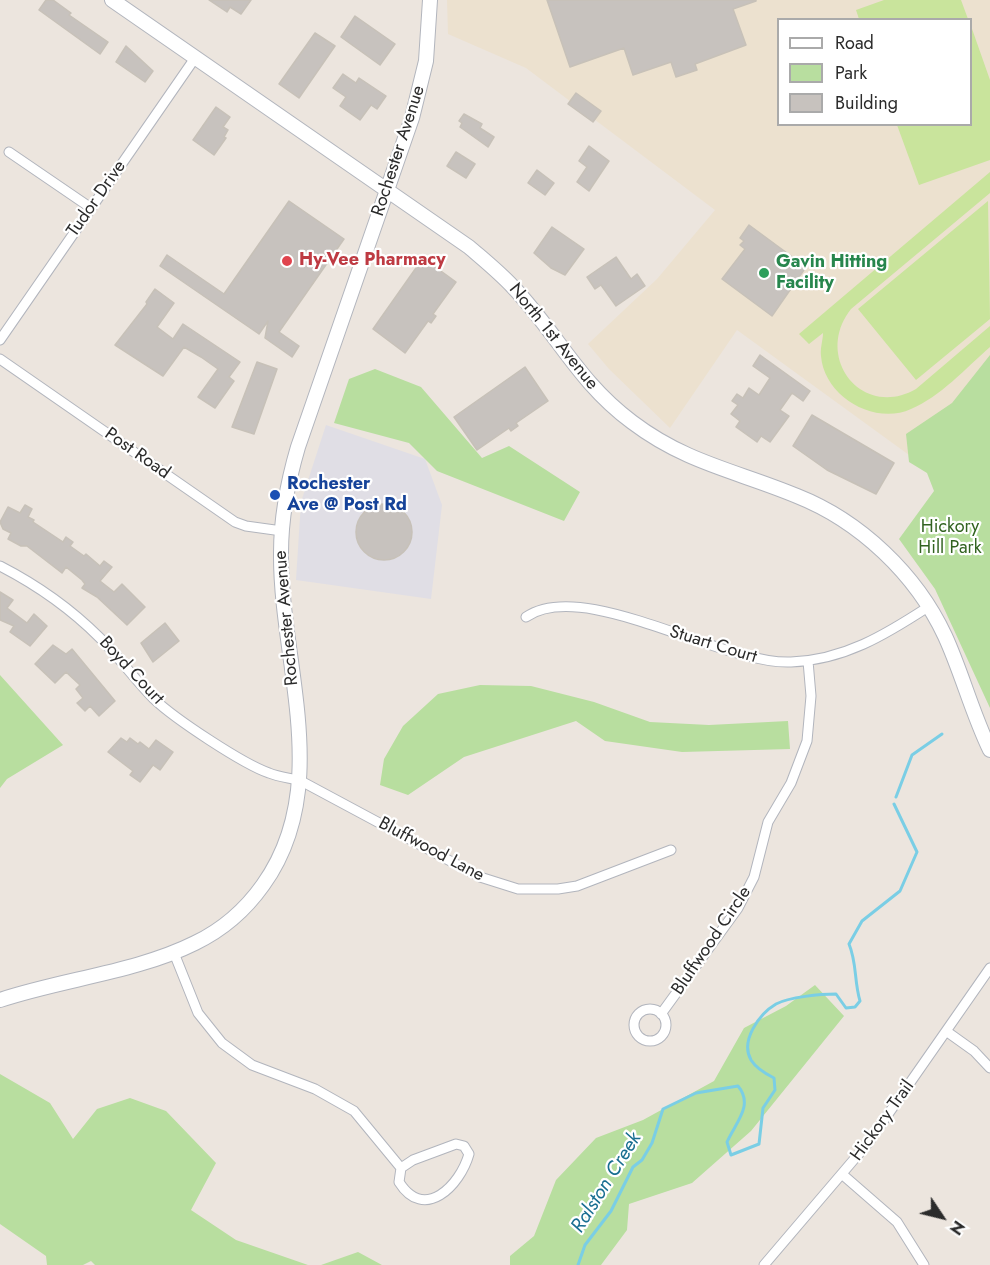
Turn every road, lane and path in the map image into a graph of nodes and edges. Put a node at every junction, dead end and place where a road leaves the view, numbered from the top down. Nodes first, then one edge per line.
1 (112, 0) edge
2 (430, 0) edge
3 (195, 58) junction
4 (9, 152) dead end
5 (386, 189) junction
6 (91, 208) junction
7 (0, 340) edge
8 (0, 359) edge
9 (282, 531) junction
10 (0, 566) edge
11 (928, 607) junction
12 (526, 617) dead end
13 (808, 661) junction
14 (990, 750) edge
15 (300, 781) junction
16 (671, 850) dead end
17 (174, 953) junction
18 (990, 968) edge
19 (0, 1000) edge
20 (661, 1014) dead end
21 (946, 1031) junction
22 (990, 1068) edge
23 (401, 1168) junction
24 (843, 1175) junction
25 (764, 1265) edge
26 (924, 1265) edge

1 - 3 main road, North 1st Avenue
2 - 5 main road, Rochester Avenue
3 - 5 main road, North 1st Avenue
3 - 6 street, Tudor Drive
4 - 6 street
5 - 9 main road, Rochester Avenue
5 - 11 main road, North 1st Avenue
6 - 7 street, Tudor Drive
8 - 9 street, Post Road
9 - 15 main road, Rochester Avenue
10 - 15 street, Boyd Court
11 - 13 street, Stuart Court
11 - 14 main road, North 1st Avenue
12 - 13 street, Stuart Court
13 - 20 street, Bluffwood Circle
15 - 16 street, Bluffwood Lane
15 - 17 main road, Rochester Avenue
17 - 19 main road, Rochester Avenue
17 - 23 street
18 - 21 street, Hickory Trail
21 - 22 street
21 - 24 street, Hickory Trail
23 - 23 street
24 - 25 street, Hickory Trail
24 - 26 street

